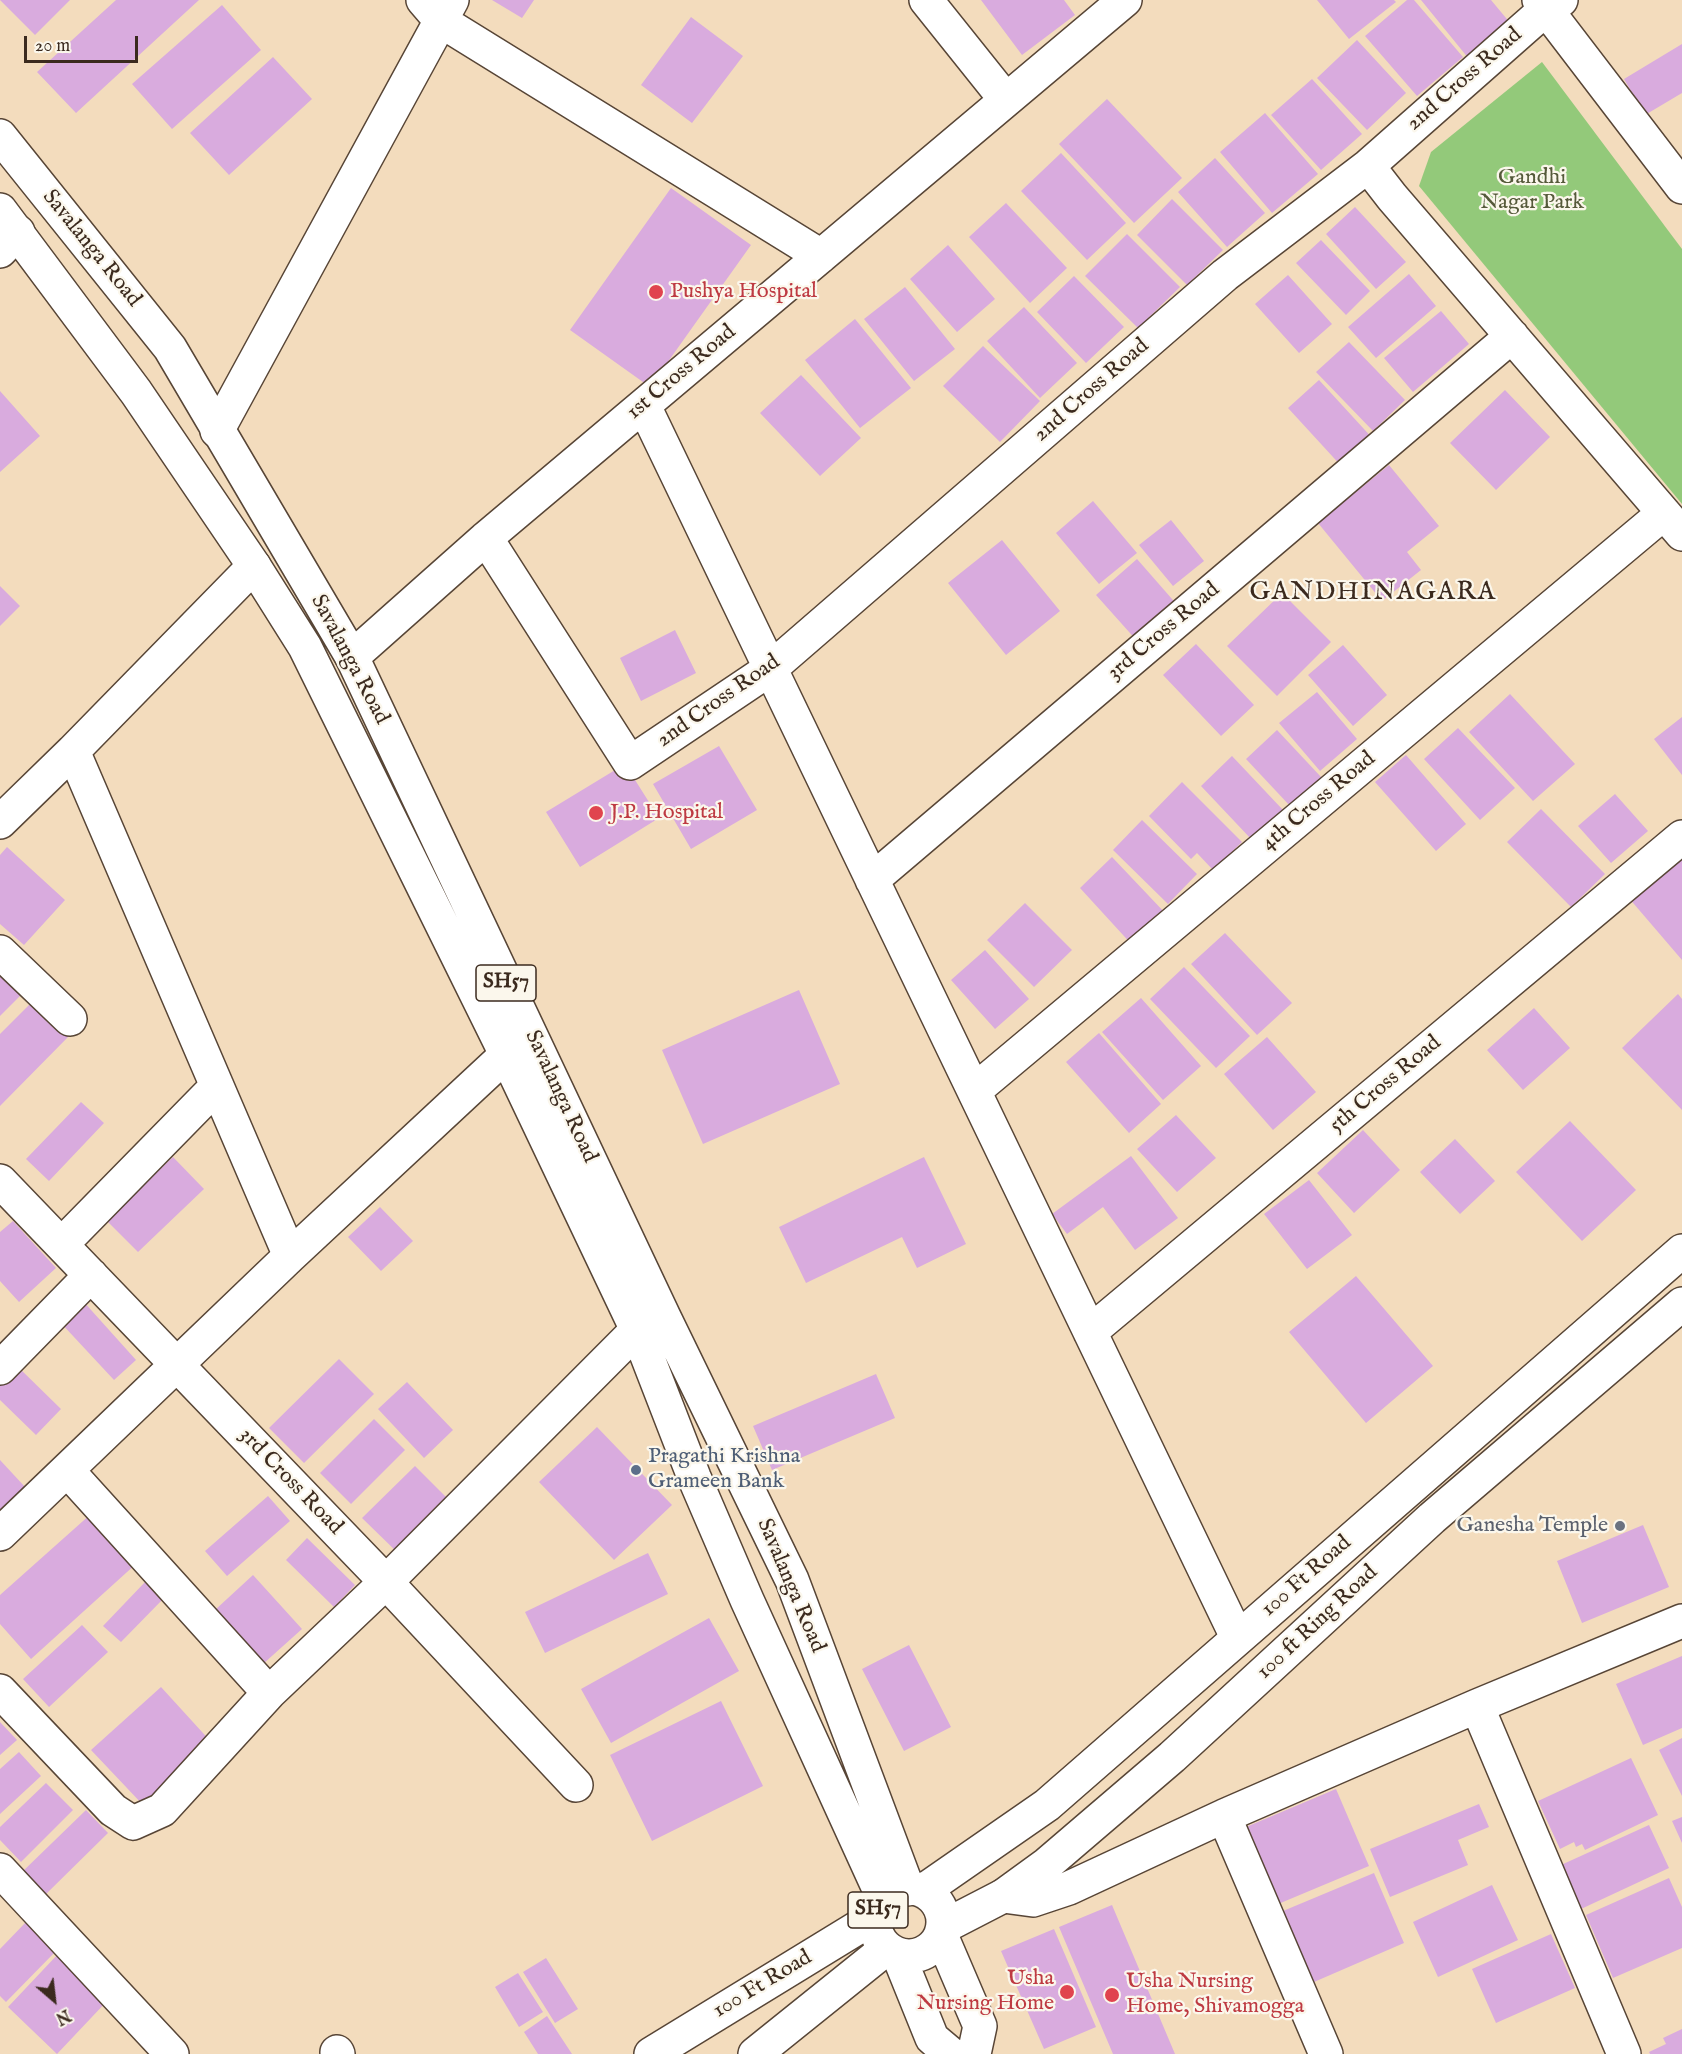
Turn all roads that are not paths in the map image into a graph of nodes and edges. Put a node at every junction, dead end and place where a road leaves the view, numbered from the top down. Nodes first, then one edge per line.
1 (926, 0) edge
2 (1125, 0) edge
3 (1549, 3) edge
4 (439, 7) edge
5 (1006, 100) junction
6 (0, 136) edge
7 (1368, 166) junction
8 (1682, 187) edge
9 (6, 231) edge
10 (821, 256) junction
11 (1512, 336) junction
12 (644, 406) junction
13 (218, 431) junction
14 (1673, 524) edge
15 (486, 538) junction
16 (254, 566) junction
17 (352, 657) junction
18 (770, 669) junction
19 (73, 751) junction
20 (0, 822) edge
21 (1682, 837) edge
22 (872, 880) junction
23 (0, 951) edge
24 (70, 1019) dead end
25 (531, 1035) junction
26 (506, 1055) junction
27 (217, 1086) junction
28 (974, 1091) junction
29 (0, 1181) edge
30 (62, 1244) junction
31 (1682, 1251) edge
32 (290, 1256) junction
33 (91, 1275) junction
34 (1682, 1304) edge
35 (637, 1330) junction
36 (1090, 1332) junction
37 (178, 1364) junction
38 (0, 1368) edge
39 (67, 1470) junction
40 (0, 1534) edge
41 (792, 1580) junction
42 (386, 1582) junction
43 (747, 1600) junction
44 (1682, 1621) edge
45 (1237, 1637) junction
46 (0, 1691) edge
47 (270, 1693) junction
48 (1477, 1706) junction
49 (576, 1785) dead end
50 (1224, 1816) junction
51 (0, 1870) edge
52 (1003, 1896) junction
53 (898, 1899) junction
54 (942, 1931) junction
55 (892, 1951) junction
56 (981, 2045) edge
57 (940, 2049) edge
58 (172, 2054) edge
59 (651, 2054) edge
60 (755, 2054) edge
61 (1326, 2054) edge
62 (1624, 2054) edge

1 - 5 street
2 - 5 street, 1st Cross Road
3 - 7 street, 2nd Cross Road
3 - 8 street
4 - 10 street
4 - 13 street
5 - 10 street, 1st Cross Road
6 - 13 street, Savalanga Road / SH57
7 - 11 street
7 - 18 street, 2nd Cross Road
9 - 16 street, Savalanga Road / SH57
10 - 12 street, 1st Cross Road
11 - 14 street
11 - 22 street, 3rd Cross Road
12 - 15 street, 1st Cross Road
12 - 18 street
13 - 17 street, Savalanga Road / SH57
14 - 28 street, 4th Cross Road
15 - 17 street, 1st Cross Road
15 - 18 street, 2nd Cross Road
16 - 19 street
16 - 26 street, Savalanga Road / SH57
17 - 25 street, Savalanga Road / SH57
18 - 22 street
19 - 20 street
19 - 27 street
21 - 36 street, 5th Cross Road
22 - 28 street
23 - 24 street
25 - 26 street
25 - 41 street, Savalanga Road / SH57
26 - 32 street
26 - 35 street, Savalanga Road / SH57
27 - 30 street
27 - 32 street
28 - 36 street
29 - 30 street, 3rd Cross Road
30 - 33 street, 3rd Cross Road
31 - 45 street, 100 Ft Road
32 - 37 street
33 - 37 street, 3rd Cross Road
33 - 38 street
34 - 52 street, 100 ft Ring Road
35 - 42 street
35 - 43 street, Savalanga Road / SH57
36 - 45 street
37 - 39 street
37 - 42 street, 3rd Cross Road
39 - 40 street
39 - 47 street
41 - 43 street
41 - 53 street, Savalanga Road / SH57
42 - 47 street
42 - 49 street, 3rd Cross Road
43 - 53 street, Savalanga Road / SH57
44 - 48 street
45 - 53 street, 100 Ft Road
46 - 47 street
48 - 50 street
48 - 62 street
50 - 52 street
50 - 61 street
51 - 58 street
52 - 54 street, 100 ft Ring Road
53 - 54 street, SH57
53 - 55 street, SH57
53 - 59 street, 100 Ft Road
54 - 55 street, SH57
54 - 56 street, SH57
55 - 57 street, SH57
55 - 60 street

